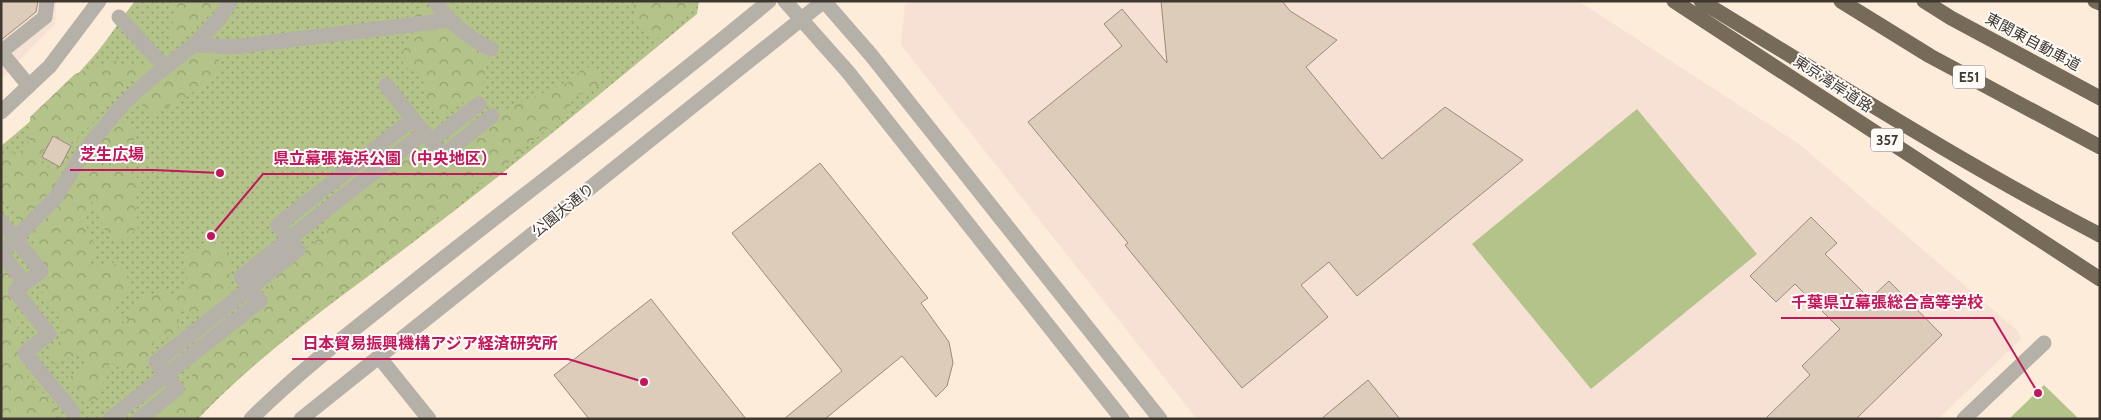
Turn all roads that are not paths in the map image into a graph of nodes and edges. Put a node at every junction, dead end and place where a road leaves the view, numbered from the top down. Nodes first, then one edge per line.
1 (47, 1) edge
2 (99, 1) edge
3 (231, 1) edge
4 (435, 1) edge
5 (769, 1) edge
6 (784, 1) edge
7 (824, 1) edge
8 (1674, 1) edge
9 (1701, 1) edge
10 (1841, 1) edge
11 (1924, 1) edge
12 (2096, 1) edge
13 (2100, 3) edge
14 (119, 17) dead end
15 (450, 20) junction
16 (801, 20) junction
17 (194, 45) junction
18 (492, 49) dead end
19 (1, 52) edge
20 (165, 67) junction
21 (386, 85) dead end
22 (29, 86) junction
23 (2100, 98) edge
24 (479, 104) dead end
25 (1, 112) edge
26 (492, 116) dead end
27 (413, 119) junction
28 (427, 137) junction
29 (2100, 147) edge
30 (349, 169) junction
31 (360, 183) junction
32 (319, 192) junction
33 (330, 206) junction
34 (1, 222) edge
35 (2100, 235) edge
36 (289, 239) junction
37 (16, 240) junction
38 (1, 254) edge
39 (2100, 279) edge
40 (25, 283) junction
41 (250, 288) junction
42 (205, 324) junction
43 (215, 336) junction
44 (2044, 344) dead end
45 (379, 357) junction
46 (166, 375) junction
47 (73, 412) dead end
48 (126, 414) edge
49 (110, 419) edge
50 (139, 419) edge
51 (251, 419) edge
52 (301, 419) edge
53 (430, 419) edge
54 (1122, 419) edge
55 (1160, 419) edge
56 (1964, 419) edge

1 - 19 street
2 - 22 street
3 - 17 street
4 - 15 street
5 - 51 street
6 - 16 street
7 - 16 street, 公園大通り
7 - 55 street
8 - 39 highway, 東京湾岸道路 / 357
9 - 35 highway
10 - 29 highway, E51
11 - 23 highway, 東関東自動車道
12 - 13 highway
14 - 20 street
15 - 17 street
15 - 18 street
16 - 45 street, 公園大通り
16 - 54 street
17 - 20 street
19 - 22 street
20 - 37 street
21 - 27 street
22 - 25 street
24 - 28 street
26 - 28 street
27 - 28 street
27 - 30 street
28 - 31 street
30 - 31 street
30 - 32 street
31 - 33 street
32 - 33 street
32 - 36 street
33 - 36 street
34 - 37 street
36 - 41 street
37 - 38 street
37 - 40 street
38 - 40 street
40 - 47 street
41 - 42 street
41 - 43 street
42 - 43 street
42 - 46 street
43 - 46 street
44 - 56 street
45 - 52 street, 公園大通り
45 - 53 street
46 - 48 street
46 - 50 street
48 - 49 street

